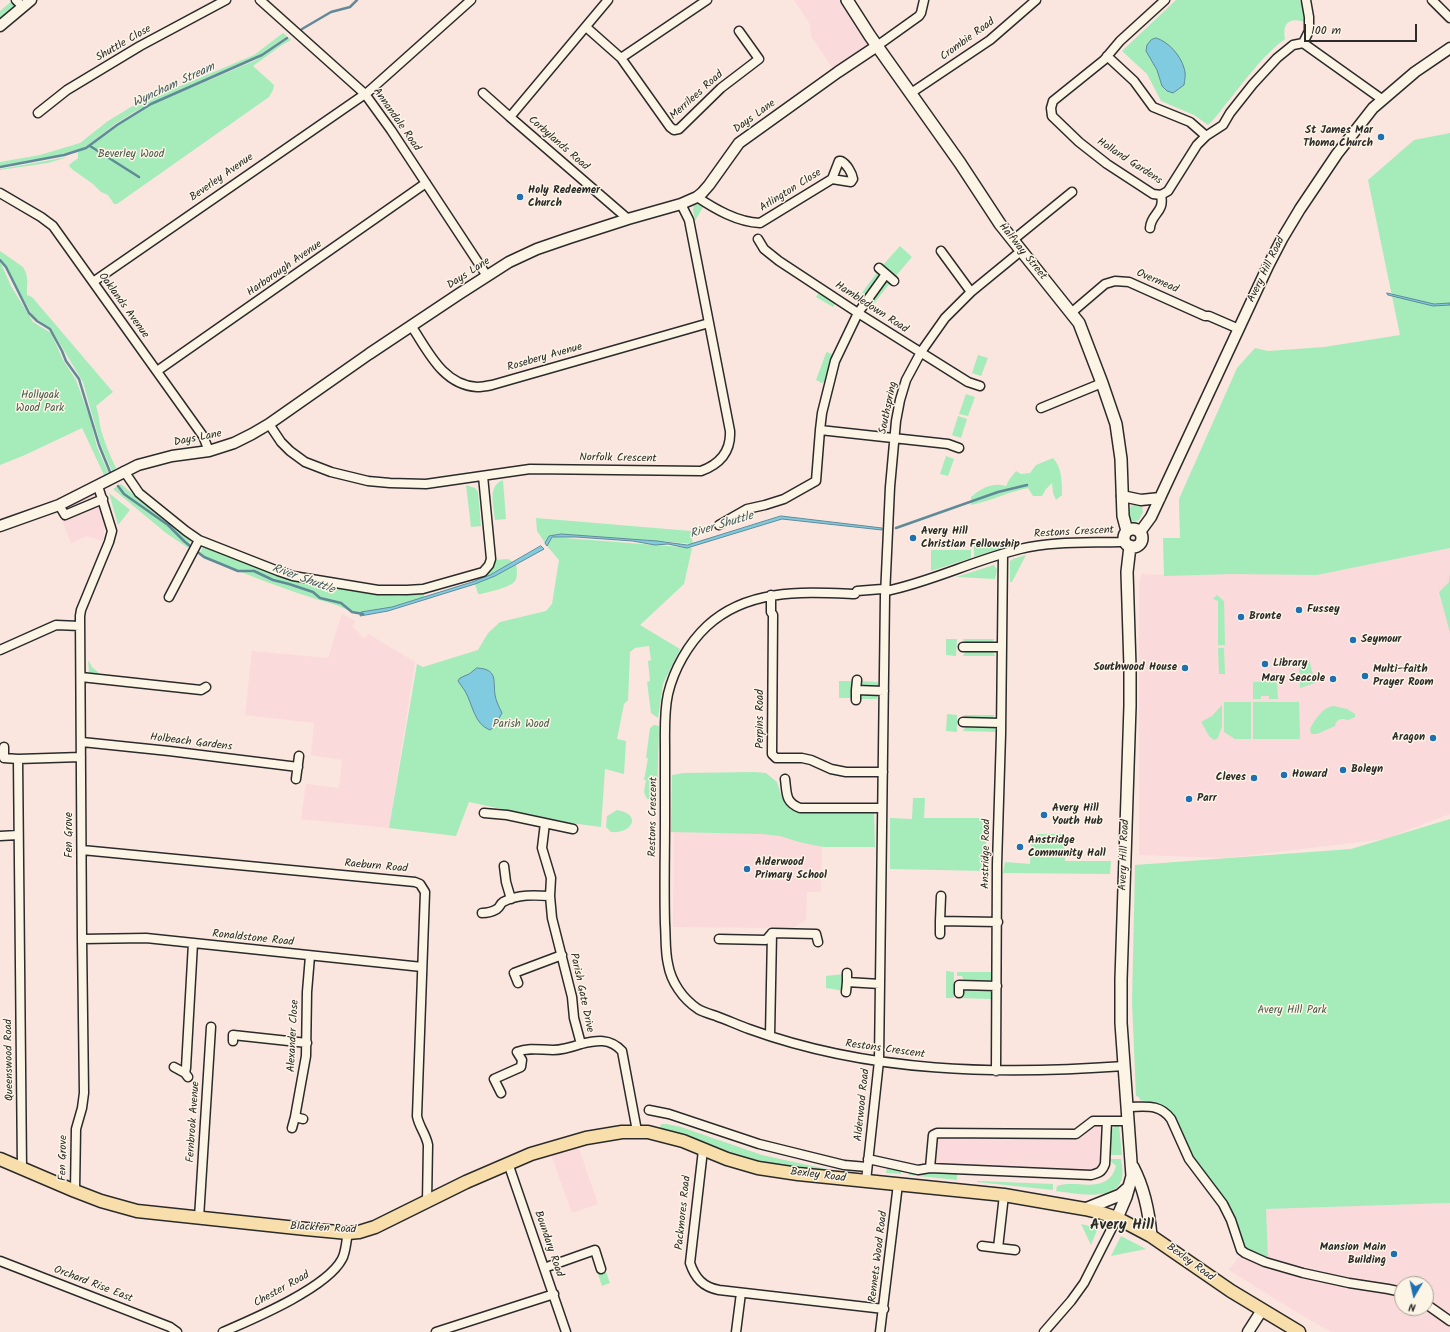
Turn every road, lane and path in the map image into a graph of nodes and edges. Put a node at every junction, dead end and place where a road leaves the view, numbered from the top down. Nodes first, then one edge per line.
1 (31, 0) edge
2 (226, 0) edge
3 (471, 0) edge
4 (608, 0) edge
5 (707, 0) edge
6 (847, 0) edge
7 (924, 0) edge
8 (1036, 0) edge
9 (1166, 0) edge
10 (1306, 0) edge
11 (1432, 0) edge
12 (265, 1) edge
13 (19, 4) edge
14 (1450, 18) edge
15 (0, 26) edge
16 (586, 27) junction
17 (738, 31) dead end
18 (1303, 43) junction
19 (877, 46) junction
20 (1450, 48) edge
21 (1107, 56) junction
22 (621, 58) junction
23 (484, 93) dead end
24 (911, 93) junction
25 (365, 94) junction
26 (1383, 100) junction
27 (38, 113) dead end
28 (510, 117) junction
29 (1206, 136) junction
30 (832, 179) dead end
31 (426, 183) junction
32 (1072, 192) dead end
33 (0, 193) edge
34 (1161, 194) junction
35 (697, 197) junction
36 (681, 204) junction
37 (628, 219) junction
38 (1150, 228) dead end
39 (758, 239) dead end
40 (1013, 240) junction
41 (941, 251) dead end
42 (1021, 251) junction
43 (879, 268) dead end
44 (886, 274) junction
45 (487, 276) junction
46 (894, 281) dead end
47 (93, 282) junction
48 (971, 292) junction
49 (858, 313) junction
50 (1071, 313) junction
51 (709, 323) junction
52 (412, 327) junction
53 (1239, 329) junction
54 (921, 352) junction
55 (157, 372) junction
56 (1102, 383) junction
57 (980, 386) dead end
58 (1042, 408) dead end
59 (269, 424) junction
60 (820, 430) junction
61 (894, 438) junction
62 (959, 448) dead end
63 (209, 451) junction
64 (124, 471) junction
65 (483, 476) junction
66 (98, 486) junction
67 (1122, 496) junction
68 (1160, 498) junction
69 (103, 499) junction
70 (59, 505) junction
71 (719, 525) dead end
72 (0, 526) edge
73 (1140, 532) junction
74 (1127, 539) junction
75 (200, 540) junction
76 (1003, 554) junction
77 (886, 591) junction
78 (771, 595) junction
79 (169, 597) dead end
80 (80, 626) junction
81 (963, 647) dead end
82 (1002, 647) junction
83 (0, 650) edge
84 (81, 678) junction
85 (857, 680) dead end
86 (206, 687) dead end
87 (856, 690) junction
88 (884, 691) junction
89 (856, 700) dead end
90 (963, 722) dead end
91 (1001, 723) junction
92 (82, 742) junction
93 (4, 747) dead end
94 (299, 756) dead end
95 (81, 757) junction
96 (18, 759) junction
97 (298, 767) junction
98 (883, 772) junction
99 (296, 779) dead end
100 (785, 779) dead end
101 (882, 808) junction
102 (484, 813) dead end
103 (545, 823) junction
104 (573, 829) dead end
105 (18, 835) junction
106 (0, 836) edge
107 (82, 850) junction
108 (504, 866) dead end
109 (550, 896) junction
110 (941, 896) dead end
111 (511, 899) junction
112 (482, 914) dead end
113 (940, 921) junction
114 (998, 922) junction
115 (772, 934) junction
116 (940, 934) dead end
117 (82, 939) junction
118 (719, 939) dead end
119 (818, 942) dead end
120 (193, 943) junction
121 (562, 955) junction
122 (310, 956) junction
123 (422, 967) junction
124 (847, 972) dead end
125 (847, 982) junction
126 (518, 983) dead end
127 (880, 984) junction
128 (959, 985) dead end
129 (997, 986) junction
130 (846, 992) dead end
131 (211, 1027) dead end
132 (770, 1036) junction
133 (232, 1041) dead end
134 (306, 1043) junction
135 (581, 1044) junction
136 (879, 1061) junction
137 (1125, 1066) junction
138 (174, 1067) dead end
139 (996, 1071) junction
140 (501, 1093) dead end
141 (1128, 1107) junction
142 (649, 1110) dead end
143 (294, 1117) junction
144 (303, 1119) dead end
145 (1128, 1120) junction
146 (1107, 1121) junction
147 (292, 1128) dead end
148 (637, 1131) junction
149 (703, 1150) junction
150 (0, 1159) edge
151 (508, 1163) junction
152 (868, 1163) junction
153 (1132, 1165) junction
154 (930, 1168) junction
155 (22, 1169) junction
156 (866, 1181) junction
157 (898, 1184) junction
158 (1130, 1186) junction
159 (75, 1191) junction
160 (1004, 1195) junction
161 (427, 1202) junction
162 (1085, 1208) junction
163 (199, 1218) junction
164 (1117, 1218) junction
165 (348, 1232) junction
166 (1151, 1236) junction
167 (982, 1246) dead end
168 (998, 1248) junction
169 (1015, 1250) dead end
170 (0, 1261) edge
171 (544, 1268) junction
172 (601, 1269) dead end
173 (1394, 1290) edge
174 (741, 1293) junction
175 (554, 1294) junction
176 (884, 1309) junction
177 (1262, 1310) junction
178 (1434, 1310) edge
179 (1450, 1321) edge
180 (236, 1329) edge
181 (177, 1332) edge
182 (223, 1332) edge
183 (436, 1332) edge
184 (566, 1332) edge
185 (736, 1332) edge
186 (880, 1332) edge
187 (1044, 1332) edge
188 (1248, 1332) edge
189 (1299, 1332) edge

1 - 13 street
2 - 27 street, Shuttle Close
3 - 25 street, Beverley Avenue
4 - 16 street, Corbylands Road
5 - 22 street
6 - 19 main road, Halfway Street
7 - 19 street
8 - 24 street, Crombie Road
9 - 21 street, Holland Gardens
10 - 18 street
11 - 14 street
12 - 25 street, Annandale Road
13 - 15 street
16 - 22 street
16 - 28 street, Corbylands Road
17 - 22 street, Merrilees Road
18 - 26 street
18 - 29 street, Holland Gardens
19 - 24 main road, Halfway Street
19 - 35 street, Days Lane
20 - 26 street, Avery Hill Road
21 - 29 street
21 - 34 street, Holland Gardens
23 - 28 street, Corbylands Road
24 - 40 main road, Halfway Street
25 - 31 street, Annandale Road
25 - 47 street, Beverley Avenue
26 - 53 street, Avery Hill Road
28 - 37 street, Corbylands Road
29 - 34 street, Holland Gardens
30 - 35 street, Arlington Close
31 - 45 street, Annandale Road
31 - 55 street, Harborough Avenue
32 - 40 street
33 - 47 street, Oaklands Avenue
34 - 38 street
35 - 36 street, Days Lane
36 - 37 street, Days Lane
36 - 51 street, Norfolk Crescent
37 - 45 street, Days Lane
39 - 49 street, Hambledown Road
40 - 42 main road, Halfway Street
41 - 48 street
42 - 48 street, Southspring
42 - 50 main road, Halfway Street
43 - 44 street
44 - 46 street
44 - 49 street
45 - 52 street, Days Lane
47 - 55 street, Oaklands Avenue
48 - 54 street, Southspring
49 - 54 street, Hambledown Road
49 - 60 street
50 - 53 street, Overmead
50 - 56 main road, Halfway Street
51 - 52 street, Rosebery Avenue
51 - 65 street, Norfolk Crescent
52 - 59 street, Days Lane
53 - 68 street, Avery Hill Road
54 - 57 street, Hambledown Road
54 - 61 street, Southspring
55 - 63 street, Oaklands Avenue
56 - 58 street
56 - 67 main road, Halfway Street
59 - 63 street, Days Lane
59 - 65 street, Norfolk Crescent
60 - 61 street
60 - 71 street
61 - 62 street
61 - 77 street, Southspring
63 - 64 street, Days Lane
64 - 66 street, Days Lane
64 - 75 street
65 - 75 street
66 - 69 street, Fen Grove
66 - 70 street, Days Lane
67 - 68 street
67 - 74 main road, Halfway Street
68 - 73 street, Avery Hill Road
69 - 70 street
69 - 80 street, Fen Grove
70 - 72 street, Days Lane
73 - 74 main road
73 - 74 main road
74 - 76 street, Restons Crescent
74 - 137 main road, Avery Hill Road
75 - 79 street
76 - 77 street, Restons Crescent
76 - 82 street, Anstridge Road
77 - 78 street, Restons Crescent
77 - 88 street, Alderwood Road
78 - 98 street, Perpins Road
78 - 132 street, Restons Crescent
80 - 83 street
80 - 84 street, Fen Grove
81 - 82 street
82 - 91 street, Anstridge Road
84 - 86 street
84 - 92 street, Fen Grove
85 - 87 street
87 - 88 street
87 - 89 street
88 - 98 street, Alderwood Road
90 - 91 street
91 - 114 street, Anstridge Road
92 - 95 street, Fen Grove
92 - 97 street, Holbeach Gardens
93 - 96 street
94 - 97 street
95 - 96 street
95 - 107 street, Fen Grove
96 - 105 street, Queenswood Road
97 - 99 street
98 - 101 street, Alderwood Road
100 - 101 street
101 - 127 street, Alderwood Road
102 - 103 street
103 - 104 street
103 - 109 street, Parish Gate Drive
105 - 106 street
105 - 155 street, Queenswood Road
107 - 117 street, Fen Grove
107 - 123 street, Raeburn Road
108 - 111 street
109 - 111 street
109 - 121 street, Parish Gate Drive
110 - 113 street
111 - 112 street
113 - 114 street
113 - 116 street
114 - 129 street, Anstridge Road
115 - 118 street
115 - 119 street
115 - 132 street
117 - 120 street, Ronaldstone Road
117 - 159 street, Fen Grove
120 - 122 street, Ronaldstone Road
120 - 138 street
121 - 126 street
121 - 135 street, Parish Gate Drive
122 - 123 street, Ronaldstone Road
122 - 134 street, Alexander Close
123 - 161 street, Raeburn Road
124 - 125 street
125 - 127 street
125 - 130 street
127 - 136 street, Alderwood Road
128 - 129 street
129 - 139 street, Anstridge Road
131 - 163 street, Fernbrook Avenue
132 - 136 street, Restons Crescent
133 - 134 street
134 - 143 street, Alexander Close
135 - 140 street
135 - 148 street, Parish Gate Drive
136 - 139 street, Restons Crescent
136 - 152 street, Alderwood Road
137 - 139 street, Restons Crescent
137 - 141 main road, Avery Hill Road
141 - 145 main road, Avery Hill Road
141 - 173 street
142 - 152 street, Bexley Road
143 - 144 street
143 - 147 street, Alexander Close
145 - 146 street
145 - 153 main road, Avery Hill Road
146 - 154 street
146 - 154 street, Bexley Road
148 - 149 main road, Bexley Road
148 - 151 main road, Blackfen Road
149 - 156 main road, Bexley Road
149 - 174 street, Packmores Road
150 - 155 main road, Blackfen Road
151 - 161 main road, Blackfen Road
151 - 171 street, Boundary Road
152 - 154 street, Bexley Road
152 - 156 street, Alderwood Road
153 - 158 main road, Avery Hill Road
153 - 166 main road, Avery Hill Road
155 - 159 main road, Blackfen Road
156 - 157 main road, Bexley Road
157 - 160 main road, Bexley Road
157 - 176 street, Rennets Wood Road
158 - 162 main road
158 - 164 main road, Avery Hill Road
159 - 163 main road, Blackfen Road
160 - 162 main road, Bexley Road
160 - 168 street
161 - 165 main road, Blackfen Road
162 - 164 main road, Bexley Road
163 - 165 main road, Blackfen Road
164 - 166 main road, Bexley Road
164 - 187 street
165 - 180 street, Chester Road
166 - 177 main road, Bexley Road
167 - 168 street
168 - 169 street
170 - 181 street, Orchard Rise East
171 - 172 street
171 - 175 street, Boundary Road
174 - 176 street, Packmores Road
174 - 185 street
175 - 183 street
175 - 184 street, Boundary Road
176 - 186 street, Rennets Wood Road
177 - 188 street
177 - 189 main road, Bexley Road
178 - 179 street
180 - 182 street, Chester Road

